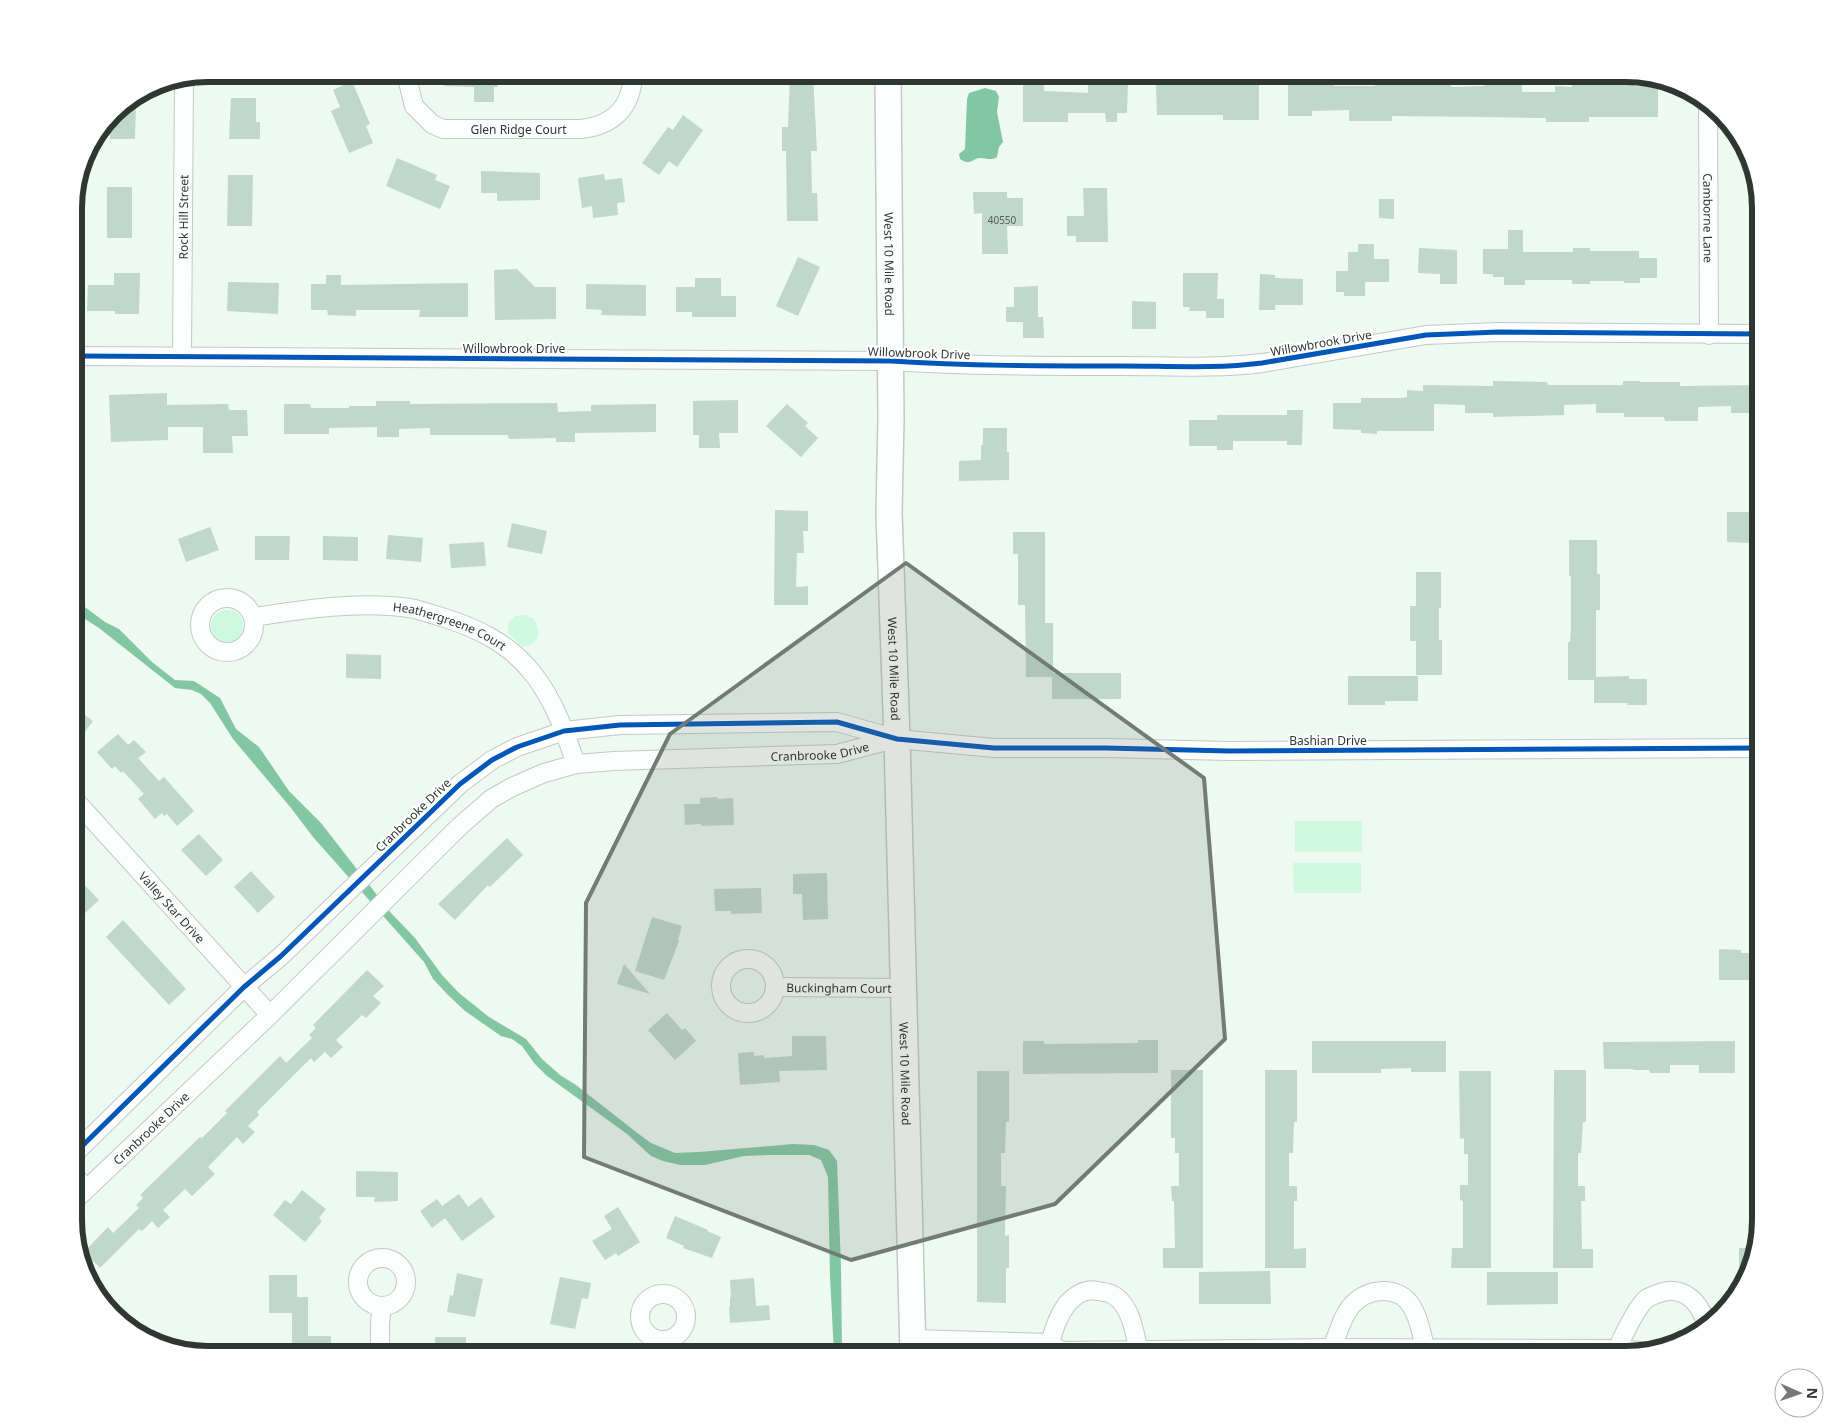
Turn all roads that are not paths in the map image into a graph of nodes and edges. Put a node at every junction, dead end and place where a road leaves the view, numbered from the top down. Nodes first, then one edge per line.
1 (408, 82) edge
2 (633, 82) edge
3 (888, 82) edge
4 (184, 85) edge
5 (1708, 114) edge
6 (1709, 334) junction
7 (1752, 334) edge
8 (83, 356) edge
9 (182, 356) junction
10 (890, 361) junction
11 (254, 617) dead end
12 (564, 731) junction
13 (897, 739) junction
14 (1752, 748) edge
15 (576, 764) junction
16 (83, 809) edge
17 (244, 987) junction
18 (775, 987) dead end
19 (903, 988) junction
20 (270, 1015) junction
21 (83, 1145) edge
22 (83, 1184) edge
23 (87, 1188) junction
24 (83, 1192) edge
25 (382, 1306) dead end
26 (1704, 1317) edge
27 (380, 1346) edge
28 (912, 1346) edge
29 (1056, 1346) edge
30 (1137, 1346) edge
31 (1333, 1346) edge
32 (1424, 1346) edge
33 (1619, 1346) edge

1 - 2 street, Glen Ridge Court
3 - 10 main road, West 10 Mile Road
4 - 9 street, Rock Hill Street
5 - 6 street, Camborne Lane
6 - 7 street, Willowbrook Drive
6 - 10 street, Willowbrook Drive
8 - 9 street, Willowbrook Drive
9 - 10 street, Willowbrook Drive
10 - 13 main road, West 10 Mile Road
11 - 12 street, Heathergreene Court
12 - 13 street, Cranbrooke Drive
12 - 15 street, Heathergreene Court
12 - 17 street, Cranbrooke Drive
13 - 14 street, Bashian Drive
13 - 15 street, Cranbrooke Drive
13 - 19 main road, West 10 Mile Road
15 - 20 street, Cranbrooke Drive
16 - 17 street, Valley Star Drive
17 - 20 street, Valley Star Drive
17 - 21 street, Cranbrooke Drive
18 - 19 street, Buckingham Court
19 - 28 main road, West 10 Mile Road
20 - 23 street, Cranbrooke Drive
22 - 23 street
23 - 24 street, Cranbrooke Drive
25 - 27 street
26 - 33 street
29 - 30 street
31 - 32 street

